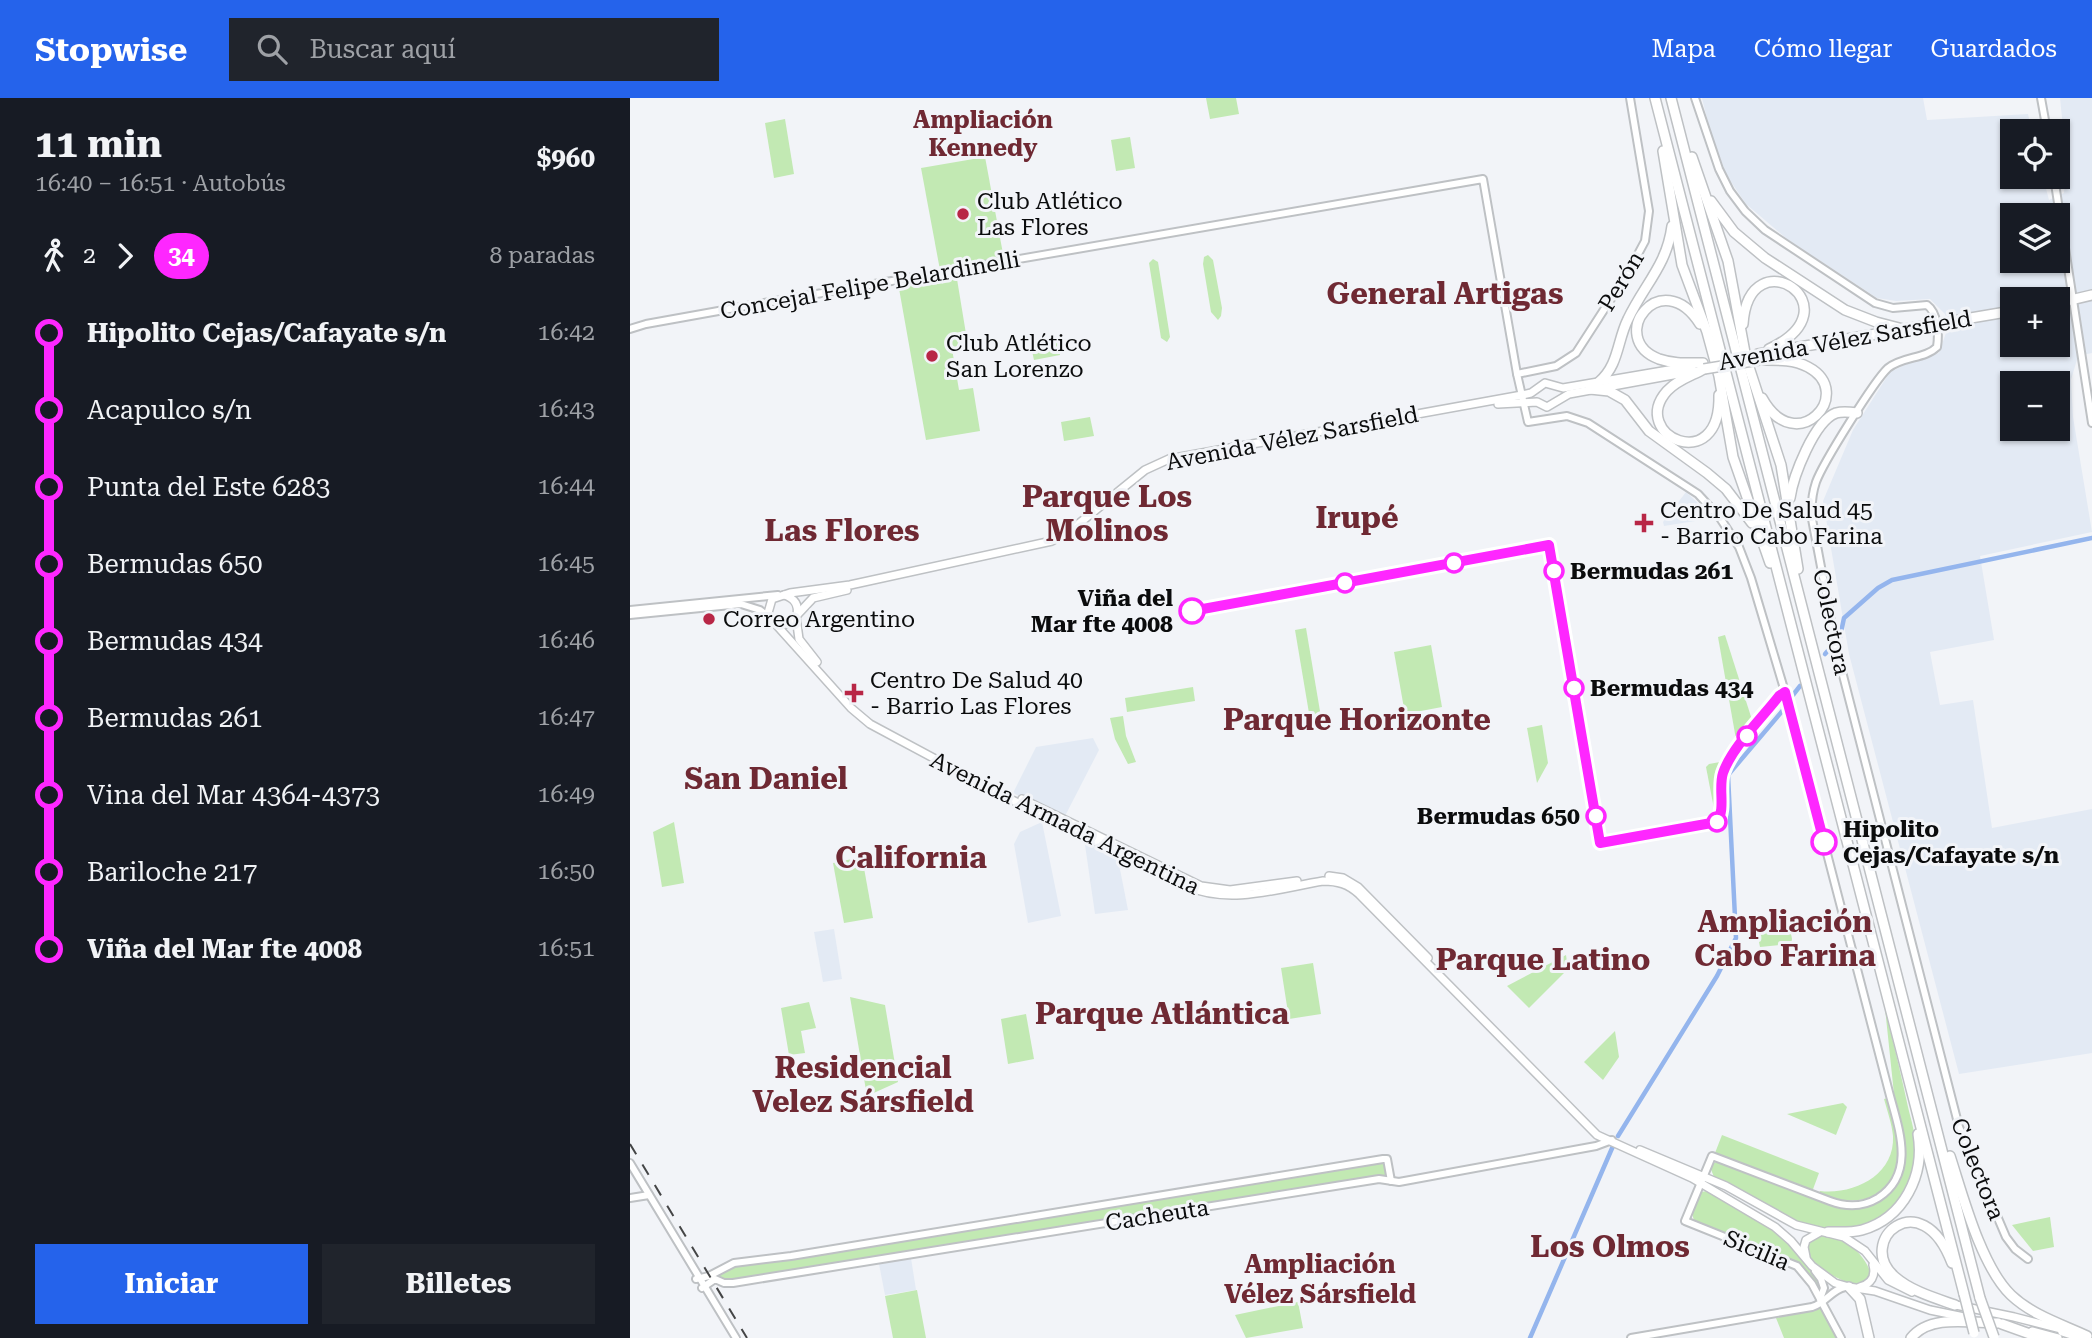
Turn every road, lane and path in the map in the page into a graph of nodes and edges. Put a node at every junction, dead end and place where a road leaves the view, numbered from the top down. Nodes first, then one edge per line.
1 (1630, 98) edge
2 (1673, 98) edge
3 (1695, 98) edge
4 (2041, 98) edge
5 (1655, 99) edge
6 (2045, 119) edge
7 (1698, 177) junction
8 (2056, 189) edge
9 (1673, 210) junction
10 (2092, 297) edge
11 (2074, 302) junction
12 (2070, 303) edge
13 (2000, 315) edge
14 (1936, 326) junction
15 (630, 329) edge
16 (1903, 329) junction
17 (1758, 357) junction
18 (1746, 359) junction
19 (1716, 365) junction
20 (1704, 366) junction
21 (1517, 374) junction
22 (1599, 382) junction
23 (1553, 386) junction
24 (1590, 389) junction
25 (1535, 390) junction
26 (1523, 398) junction
27 (1536, 402) junction
28 (1554, 402) junction
29 (1857, 413) junction
30 (1555, 418) junction
31 (2092, 423) edge
32 (1789, 517) junction
33 (1764, 546) junction
34 (782, 595) junction
35 (630, 613) edge
36 (796, 616) junction
37 (1805, 617) junction
38 (773, 621) junction
39 (1797, 644) junction
40 (1899, 983) junction
41 (1909, 1080) junction
42 (1611, 1142) junction
43 (630, 1163) edge
44 (630, 1169) edge
45 (1702, 1179) junction
46 (1391, 1181) junction
47 (647, 1195) junction
48 (630, 1198) edge
49 (1828, 1231) junction
50 (1868, 1255) junction
51 (2028, 1259) dead end
52 (1810, 1265) junction
53 (717, 1272) junction
54 (698, 1278) junction
55 (724, 1283) junction
56 (703, 1287) junction
57 (1849, 1287) junction
58 (1962, 1294) junction
59 (1819, 1299) junction
60 (1955, 1305) junction
61 (1972, 1312) junction
62 (2000, 1323) junction
63 (2033, 1331) junction
64 (1973, 1335) edge
65 (2087, 1337) edge
66 (734, 1338) edge
67 (1631, 1338) edge
68 (1841, 1338) edge
69 (1869, 1338) edge
70 (1911, 1338) edge
71 (1992, 1338) edge
72 (2041, 1338) edge
73 (2048, 1338) edge
74 (2058, 1338) edge

1 - 21 street, Perón
2 - 7 highway
2 - 37 highway
3 - 14 street
4 - 6 street
5 - 9 highway
5 - 39 highway
7 - 16 highway
7 - 18 highway
8 - 11 street
9 - 19 highway
9 - 22 highway
10 - 11 highway
11 - 12 highway
11 - 31 street
13 - 14 highway, Avenida Vélez Sarsfield
14 - 16 highway, Avenida Vélez Sarsfield
14 - 17 highway, Avenida Vélez Sarsfield
14 - 29 street, Colectora
15 - 21 street, Concejal Felipe Belardinelli
16 - 17 highway, Avenida Vélez Sarsfield
17 - 18 highway
17 - 18 highway
17 - 20 highway, Avenida Vélez Sarsfield, bridge
18 - 32 highway
19 - 20 highway
19 - 20 highway
19 - 33 highway
20 - 22 main road, Avenida Vélez Sarsfield
20 - 24 main road, Avenida Vélez Sarsfield
21 - 26 street
22 - 23 main road, Avenida Vélez Sarsfield
23 - 25 main road
23 - 28 main road
24 - 28 main road, Avenida Vélez Sarsfield
24 - 33 highway
25 - 26 main road, Avenida Vélez Sarsfield
25 - 27 main road
26 - 27 main road, Avenida Vélez Sarsfield
26 - 30 street
26 - 34 main road, Avenida Vélez Sarsfield
26 - 36 main road, Avenida Vélez Sarsfield
27 - 28 main road
28 - 30 street
29 - 32 highway
29 - 51 street, Colectora
30 - 45 street
32 - 37 highway
33 - 39 highway
34 - 35 street, Avenida Vélez Sarsfield
34 - 36 main road
34 - 38 main road
35 - 38 street, Avenida Vélez Sarsfield
36 - 38 main road
36 - 42 main road, Avenida Armada Argentina
37 - 40 highway
38 - 42 main road, Avenida Armada Argentina
39 - 41 highway
40 - 65 highway
40 - 71 highway, bridge
41 - 49 highway
41 - 58 highway
42 - 45 main road, Avenida Armada Argentina
42 - 46 street, Cacheuta
43 - 47 street
44 - 47 street
45 - 49 main road, Avenida Armada Argentina
45 - 52 main road, Avenida Armada Argentina
45 - 59 street, Sicilia
46 - 53 street, Cacheuta
46 - 55 street, Cacheuta
47 - 48 street
47 - 54 street
49 - 50 main road, Avenida Armada Argentina
49 - 52 main road
50 - 57 main road
50 - 60 main road, Avenida Armada Argentina
52 - 57 main road, Avenida Armada Argentina
52 - 59 street
53 - 54 street, Cacheuta
53 - 55 street
54 - 56 street
55 - 56 street, Cacheuta
56 - 66 street
57 - 59 street
57 - 62 main road, Avenida Armada Argentina
57 - 69 highway
58 - 60 highway
58 - 61 highway, bridge
59 - 67 street
59 - 68 street
60 - 61 main road, Avenida Armada Argentina
61 - 64 highway, bridge
61 - 65 main road, Avenida Armada Argentina
62 - 63 main road, Avenida Armada Argentina
62 - 70 highway
62 - 72 highway
63 - 73 main road
63 - 74 main road, Avenida Armada Argentina

